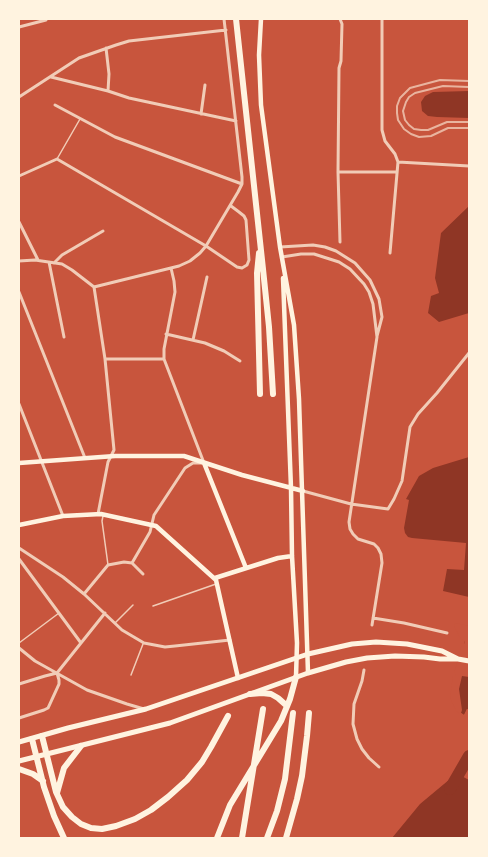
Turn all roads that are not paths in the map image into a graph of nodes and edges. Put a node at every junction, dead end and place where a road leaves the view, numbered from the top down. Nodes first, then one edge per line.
1 (224, 19) edge
2 (236, 19) edge
3 (261, 19) edge
4 (340, 19) edge
5 (382, 19) edge
6 (46, 20) dead end
7 (33, 21) edge
8 (19, 27) edge
9 (226, 30) junction
10 (106, 48) junction
11 (51, 77) junction
12 (205, 85) dead end
13 (108, 91) junction
14 (19, 97) edge
15 (55, 105) dead end
16 (202, 114) junction
17 (80, 119) junction
18 (236, 121) junction
19 (57, 159) junction
20 (398, 162) junction
21 (469, 166) edge
22 (338, 172) junction
23 (397, 172) junction
24 (19, 176) edge
25 (242, 184) junction
26 (231, 206) junction
27 (19, 222) edge
28 (103, 231) dead end
29 (340, 242) dead end
30 (206, 246) junction
31 (280, 247) junction
32 (390, 253) dead end
33 (282, 257) junction
34 (265, 259) dead end
35 (38, 260) junction
36 (19, 261) edge
37 (49, 262) junction
38 (54, 263) junction
39 (282, 263) junction
40 (171, 268) junction
41 (260, 269) junction
42 (207, 277) dead end
43 (94, 287) junction
44 (19, 292) edge
45 (166, 334) junction
46 (64, 338) dead end
47 (377, 338) junction
48 (193, 340) junction
49 (469, 353) edge
50 (105, 359) junction
51 (164, 359) junction
52 (240, 362) dead end
53 (260, 394) dead end
54 (273, 394) dead end
55 (19, 404) edge
56 (112, 456) junction
57 (85, 458) junction
58 (42, 461) junction
59 (19, 463) edge
60 (204, 463) junction
61 (291, 488) junction
62 (302, 491) junction
63 (351, 504) junction
64 (98, 514) junction
65 (104, 514) junction
66 (63, 516) junction
67 (152, 524) junction
68 (19, 525) edge
69 (19, 548) edge
70 (292, 556) junction
71 (19, 559) edge
72 (132, 563) junction
73 (108, 565) junction
74 (246, 568) junction
75 (143, 574) dead end
76 (215, 578) junction
77 (217, 584) junction
78 (84, 594) junction
79 (133, 605) dead end
80 (153, 606) dead end
81 (105, 613) junction
82 (59, 614) junction
83 (373, 618) junction
84 (115, 623) junction
85 (372, 625) dead end
86 (447, 633) dead end
87 (230, 640) junction
88 (19, 643) edge
89 (81, 643) junction
90 (144, 643) junction
91 (19, 648) edge
92 (308, 654) junction
93 (296, 658) junction
94 (458, 659) junction
95 (469, 661) edge
96 (364, 670) dead end
97 (57, 673) junction
98 (308, 673) junction
99 (131, 675) dead end
100 (296, 677) junction
101 (238, 678) junction
102 (19, 684) edge
103 (250, 694) junction
104 (287, 706) junction
105 (146, 709) junction
106 (263, 709) dead end
107 (293, 713) dead end
108 (309, 713) dead end
109 (228, 716) dead end
110 (19, 718) edge
111 (42, 736) junction
112 (19, 738) edge
113 (32, 739) junction
114 (19, 742) edge
115 (81, 746) junction
116 (47, 754) junction
117 (37, 756) junction
118 (19, 761) edge
119 (379, 767) dead end
120 (19, 769) edge
121 (43, 781) junction
122 (57, 794) junction
123 (64, 838) edge
124 (217, 838) edge
125 (242, 838) edge
126 (268, 838) edge
127 (286, 838) edge

1 - 9 street
2 - 34 highway
2 - 41 highway
3 - 31 main road
4 - 22 street
5 - 20 street
6 - 7 street
7 - 8 street
9 - 10 street
9 - 18 street
10 - 11 street
10 - 13 street
11 - 13 street
11 - 14 street
12 - 16 street
13 - 16 street
15 - 17 street
16 - 18 street
17 - 19 lane
17 - 25 street
18 - 25 street
19 - 24 street
19 - 30 street
20 - 21 street
20 - 23 street
22 - 23 street
22 - 29 street
23 - 32 street
25 - 26 street
26 - 30 street
26 - 30 street
27 - 35 street
28 - 38 street
30 - 40 street
31 - 33 main road
31 - 47 street
33 - 39 main road
33 - 47 street
35 - 36 street
35 - 37 street
37 - 38 street
37 - 46 street
38 - 43 street
39 - 61 main road
39 - 62 main road
40 - 43 street
40 - 45 street
41 - 53 highway
41 - 54 highway
42 - 48 street
43 - 50 street
44 - 57 street
45 - 48 street
45 - 51 street
47 - 63 street
48 - 52 street
49 - 63 street
50 - 51 street
50 - 56 street
51 - 60 street
55 - 58 street
56 - 57 main road
56 - 60 main road
56 - 64 street
57 - 58 main road
58 - 59 main road
58 - 66 street
60 - 61 main road
60 - 67 street
60 - 74 main road
61 - 62 main road
61 - 70 main road
62 - 63 street
62 - 92 main road
63 - 83 street
64 - 65 main road
64 - 66 main road
65 - 67 main road
65 - 73 lane
66 - 68 main road
67 - 72 street
67 - 76 main road
69 - 78 street
70 - 74 main road
70 - 93 main road
71 - 82 street
72 - 73 street
72 - 75 street
73 - 78 street
74 - 76 main road
76 - 77 main road
77 - 80 lane
77 - 87 main road
78 - 81 street
79 - 84 lane
81 - 84 street
81 - 89 street
82 - 88 lane
82 - 89 street
83 - 85 street
83 - 86 street
84 - 90 street
87 - 90 street
87 - 101 main road
89 - 97 street
90 - 99 lane
91 - 97 street
92 - 93 main road
92 - 94 main road
92 - 98 main road
93 - 100 main road
93 - 101 main road
94 - 95 main road
94 - 98 main road
96 - 119 street
97 - 102 street
97 - 105 street
97 - 110 street
98 - 100 main road
100 - 103 main road
100 - 104 highway
101 - 105 main road
103 - 104 highway
103 - 115 main road
104 - 124 highway
105 - 111 main road
106 - 125 highway
107 - 126 highway
108 - 127 highway
109 - 122 highway
111 - 113 main road
111 - 116 highway
112 - 113 main road
113 - 114 main road
113 - 117 highway
115 - 116 main road
115 - 122 highway
116 - 117 main road
116 - 122 highway
117 - 118 main road
117 - 121 highway
120 - 121 highway
121 - 123 highway

